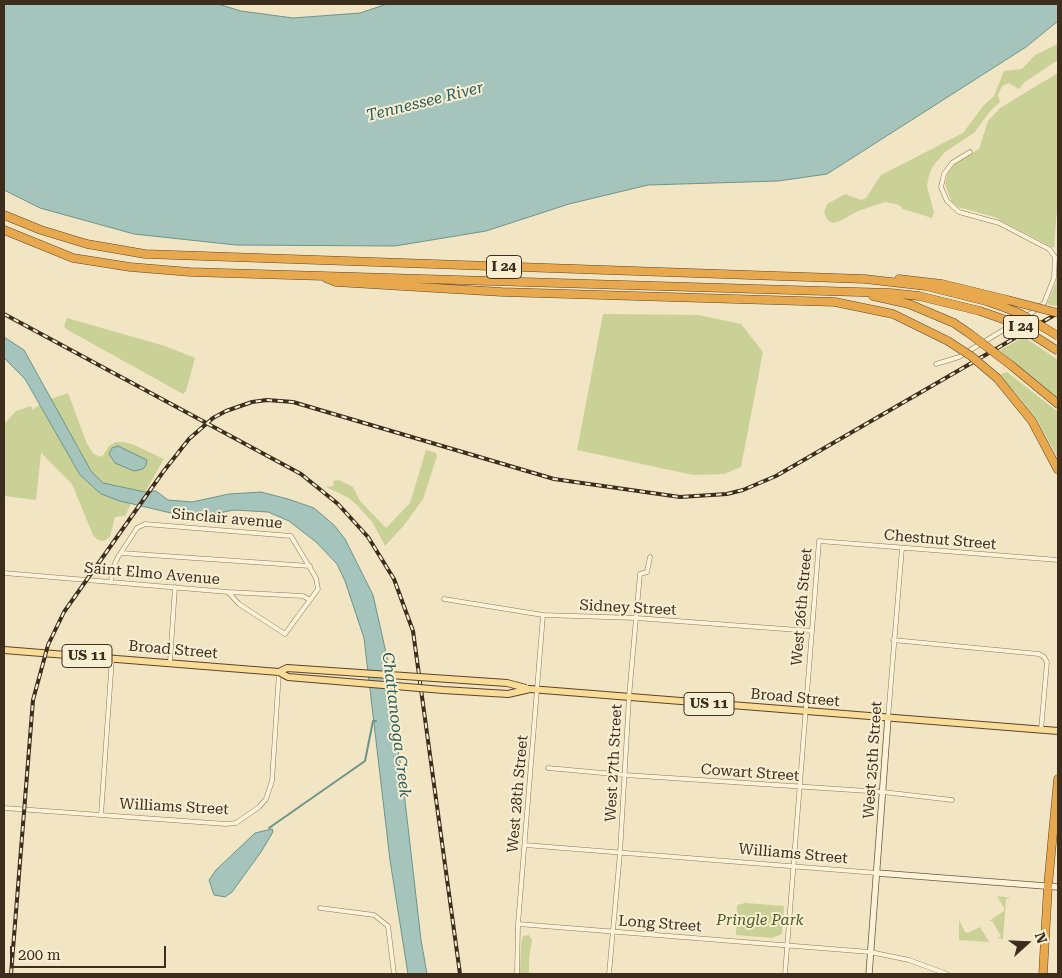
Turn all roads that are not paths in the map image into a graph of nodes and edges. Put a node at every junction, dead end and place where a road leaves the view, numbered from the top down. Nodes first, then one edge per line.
1 (970, 152) dead end
2 (4, 215) edge
3 (4, 230) edge
4 (320, 276) junction
5 (854, 292) junction
6 (1007, 304) junction
7 (1058, 313) edge
8 (1058, 336) edge
9 (1058, 351) edge
10 (936, 364) dead end
11 (1058, 404) edge
12 (1058, 470) edge
13 (819, 541) joint
14 (902, 548) junction
15 (121, 553) junction
16 (650, 557) dead end
17 (1058, 560) edge
18 (310, 566) junction
19 (4, 573) edge
20 (111, 582) junction
21 (175, 587) junction
22 (228, 592) junction
23 (444, 599) dead end
24 (310, 600) junction
25 (543, 615) junction
26 (636, 618) junction
27 (812, 631) junction
28 (285, 634) joint
29 (893, 640) junction
30 (4, 650) edge
31 (112, 658) junction
32 (170, 662) junction
33 (279, 672) junction
34 (530, 690) junction
35 (538, 690) junction
36 (629, 697) junction
37 (805, 711) junction
38 (888, 718) junction
39 (1041, 730) junction
40 (1058, 731) edge
41 (548, 768) dead end
42 (625, 776) junction
43 (1058, 778) edge
44 (799, 787) junction
45 (883, 792) junction
46 (952, 800) dead end
47 (4, 808) edge
48 (101, 815) junction
49 (525, 844) junction
50 (620, 853) junction
51 (793, 866) junction
52 (877, 873) junction
53 (1048, 886) junction
54 (1058, 887) edge
55 (320, 908) dead end
56 (518, 924) junction
57 (612, 932) junction
58 (787, 944) junction
59 (870, 952) junction
60 (394, 974) edge
61 (517, 974) edge
62 (609, 974) edge
63 (785, 974) edge
64 (868, 974) edge
65 (947, 974) edge
66 (1042, 974) edge

1 - 10 street
2 - 6 highway, I 24
3 - 4 highway, I 24
4 - 5 highway, I 24
4 - 12 highway, bridge
5 - 9 highway, I 24, bridge
5 - 11 highway, bridge
6 - 7 highway, bridge
6 - 8 highway, I 24, bridge
13 - 14 street, Chestnut Street
13 - 27 street, West 26th Street
14 - 17 street, Chestnut Street
14 - 29 street, West 25th Street
15 - 18 street
15 - 18 street, Sinclair avenue
15 - 20 street, Sinclair avenue
16 - 26 street, West 27th Street
18 - 24 street, Sinclair avenue
19 - 20 street, Saint Elmo Avenue
20 - 21 street, Saint Elmo Avenue
21 - 22 street, Saint Elmo Avenue
21 - 32 street
22 - 24 street
22 - 28 street, Saint Elmo Avenue
23 - 25 street, Sidney Street
24 - 28 street, Sinclair avenue
25 - 26 street, Sidney Street
25 - 35 street, West 28th Street
26 - 27 street, Sidney Street
26 - 36 street, West 27th Street
27 - 37 street, West 26th Street
29 - 38 street, West 25th Street
29 - 39 street
30 - 31 main road, Broad Street / US 11
31 - 32 main road, Broad Street / US 11
31 - 48 street
32 - 33 main road, Broad Street / US 11
33 - 34 main road, Broad Street / US 11, bridge
33 - 34 main road, Broad Street / US 11, bridge
33 - 48 street, Williams Street
34 - 35 main road, Broad Street / US 11
35 - 36 main road, Broad Street / US 11
35 - 49 street, West 28th Street
36 - 37 main road, Broad Street / US 11
36 - 42 street, West 27th Street
37 - 38 main road, Broad Street / US 11
37 - 44 street, West 26th Street
38 - 39 main road, Broad Street / US 11
38 - 45 street, West 25th Street
39 - 40 main road, Broad Street / US 11
41 - 42 street, Cowart Street
42 - 44 street, Cowart Street
42 - 50 street, West 27th Street
43 - 53 highway
44 - 45 street, Cowart Street
44 - 51 street, West 26th Street
45 - 46 street, Cowart Street
45 - 52 street, West 25th Street
47 - 48 street, Williams Street
49 - 50 street, Williams Street
49 - 56 street, West 28th Street
50 - 51 street, Williams Street
50 - 57 street, West 27th Street
51 - 52 street, Williams Street
51 - 58 street, West 26th Street
52 - 53 street, Williams Street
52 - 59 street, West 25th Street
53 - 54 street, Williams Street
53 - 66 highway
55 - 60 street
56 - 57 street, Long Street
56 - 61 street, West 28th Street
57 - 58 street, Long Street
57 - 62 street, West 27th Street
58 - 59 street, Long Street
58 - 63 street, West 26th Street
59 - 64 street, West 25th Street
59 - 65 street, Long Street

